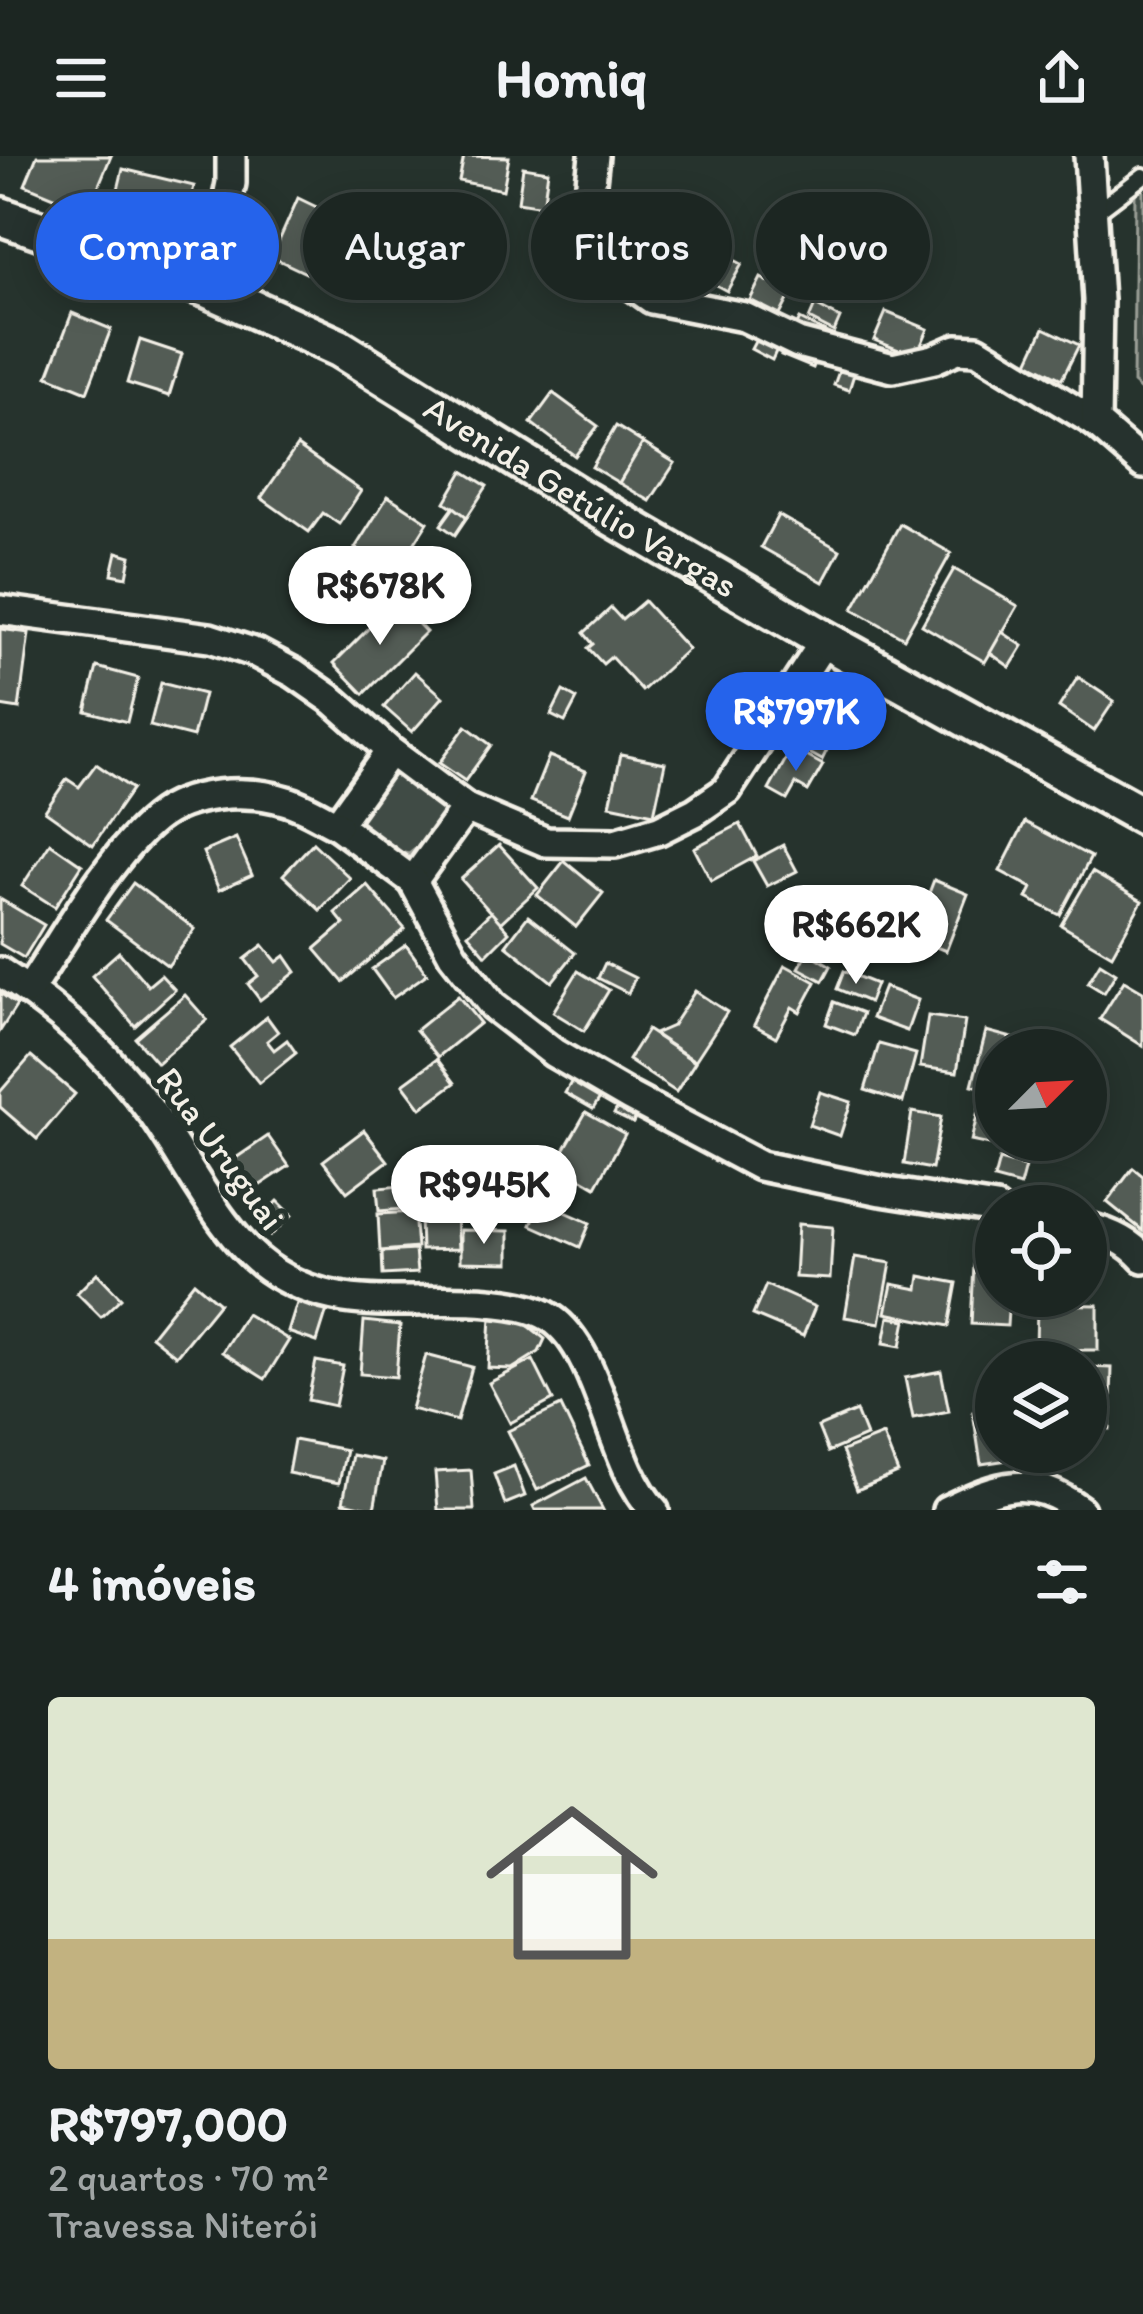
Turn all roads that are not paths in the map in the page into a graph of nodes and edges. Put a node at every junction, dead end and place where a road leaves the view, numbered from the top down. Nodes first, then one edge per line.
1 (231, 156) edge
2 (594, 156) edge
3 (1089, 156) edge
4 (1143, 176) edge
5 (229, 192) edge
6 (1093, 214) junction
7 (0, 216) edge
8 (36, 229) edge
9 (232, 300) edge
10 (1096, 423) junction
11 (1143, 464) edge
12 (0, 610) edge
13 (825, 640) junction
14 (390, 751) junction
15 (466, 808) junction
16 (1143, 816) edge
17 (337, 825) junction
18 (413, 881) junction
19 (0, 972) edge
20 (29, 990) junction
21 (975, 1206) edge
22 (1107, 1232) edge
23 (1143, 1258) edge
24 (654, 1510) edge
25 (947, 1510) edge
26 (1080, 1510) edge

1 - 5 street
2 - 10 street
3 - 6 street
4 - 6 lane
6 - 10 street
7 - 8 street, Avenida Getúlio Vargas
9 - 13 street, Avenida Getúlio Vargas
10 - 11 street
12 - 14 street
13 - 15 street
13 - 16 street, Avenida Getúlio Vargas
14 - 15 street
14 - 17 street
15 - 18 street
17 - 18 street
17 - 20 street
18 - 21 street
19 - 20 street, Rua Uruguai
20 - 24 street, Rua Uruguai
22 - 23 street
25 - 26 street

